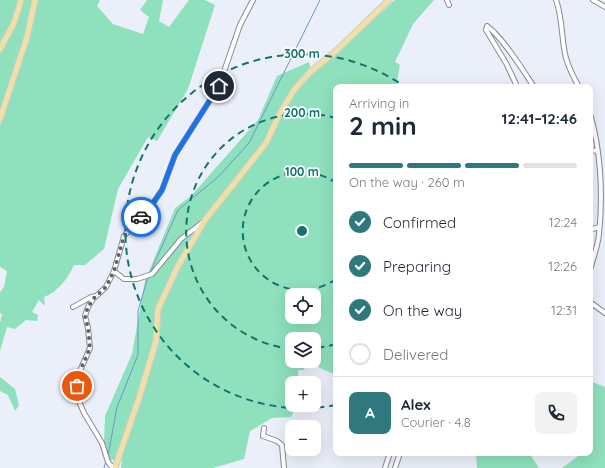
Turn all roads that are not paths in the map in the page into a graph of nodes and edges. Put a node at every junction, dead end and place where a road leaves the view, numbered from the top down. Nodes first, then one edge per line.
1 (21, 0) edge
2 (35, 0) edge
3 (253, 0) edge
4 (389, 0) edge
5 (447, 0) edge
6 (593, 0) edge
7 (556, 1) edge
8 (449, 5) dead end
9 (605, 7) edge
10 (0, 49) edge
11 (516, 84) dead end
12 (532, 84) edge
13 (577, 84) edge
14 (0, 119) edge
15 (593, 130) edge
16 (593, 151) edge
17 (597, 152) junction
18 (603, 171) edge
19 (205, 220) junction
20 (599, 227) junction
21 (593, 229) edge
22 (593, 258) edge
23 (114, 271) junction
24 (98, 296) junction
25 (593, 304) edge
26 (73, 307) dead end
27 (605, 313) edge
28 (264, 428) dead end
29 (389, 456) edge
30 (399, 456) edge
31 (114, 468) edge
32 (284, 468) edge
33 (385, 468) edge
34 (395, 468) edge

1 - 10 main road
2 - 14 main road
3 - 23 street
4 - 19 main road
5 - 8 street
6 - 9 street
7 - 13 street
11 - 12 street
15 - 17 street
16 - 17 street
17 - 18 street
18 - 20 street
19 - 23 street
19 - 31 main road
20 - 21 street
20 - 22 street
23 - 24 street
24 - 26 street
24 - 31 street
25 - 27 street
28 - 32 street
29 - 33 street
30 - 34 street

